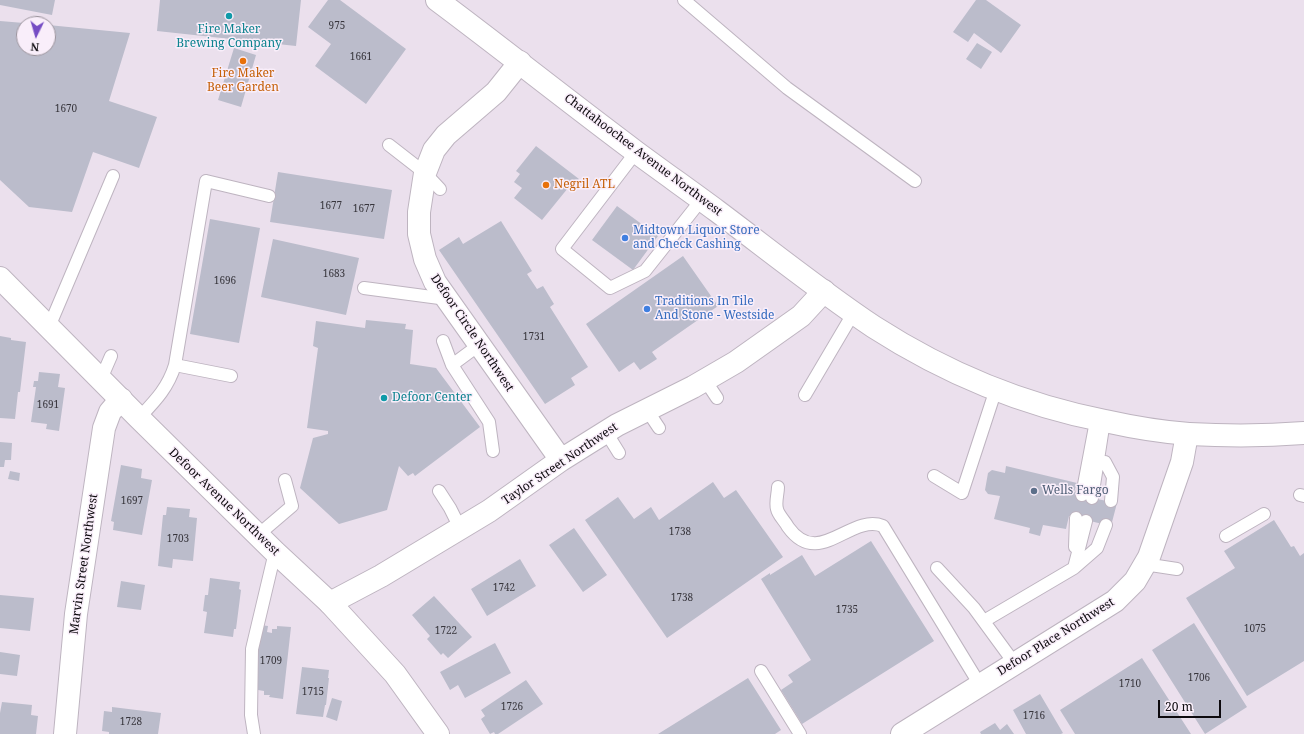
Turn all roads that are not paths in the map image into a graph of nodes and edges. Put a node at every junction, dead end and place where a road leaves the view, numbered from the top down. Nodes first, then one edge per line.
1 (437, 0) edge
2 (684, 0) edge
3 (520, 62) junction
4 (389, 145) dead end
5 (636, 152) junction
6 (425, 173) junction
7 (113, 176) dead end
8 (915, 181) dead end
9 (440, 189) dead end
10 (268, 196) dead end
11 (702, 199) junction
12 (0, 278) edge
13 (364, 288) dead end
14 (824, 291) junction
15 (447, 298) junction
16 (854, 312) junction
17 (49, 327) junction
18 (443, 341) dead end
19 (479, 345) junction
20 (111, 356) dead end
21 (175, 365) junction
22 (452, 365) junction
23 (231, 376) dead end
24 (101, 379) junction
25 (705, 380) junction
26 (996, 389) junction
27 (805, 395) dead end
28 (717, 398) dead end
29 (121, 399) junction
30 (647, 410) junction
31 (139, 418) junction
32 (1105, 421) junction
33 (659, 428) dead end
34 (606, 432) junction
35 (1304, 433) edge
36 (1187, 434) junction
37 (492, 451) dead end
38 (619, 453) dead end
39 (561, 460) junction
40 (934, 476) dead end
41 (285, 480) dead end
42 (778, 487) dead end
43 (439, 491) dead end
44 (1264, 514) dead end
45 (460, 528) junction
46 (258, 535) junction
47 (1226, 536) dead end
48 (275, 552) junction
49 (1144, 564) junction
50 (937, 568) dead end
51 (1074, 568) junction
52 (1177, 569) dead end
53 (330, 603) junction
54 (984, 621) junction
55 (1015, 664) junction
56 (761, 672) dead end
57 (980, 685) junction
58 (65, 734) edge
59 (254, 734) edge
60 (438, 734) edge
61 (800, 734) edge
62 (902, 734) edge

1 - 3 street, Chattahoochee Avenue Northwest
2 - 8 lane
3 - 5 street, Chattahoochee Avenue Northwest
3 - 6 street, Defoor Circle Northwest
4 - 6 lane
5 - 11 street, Chattahoochee Avenue Northwest
5 - 11 lane
6 - 9 lane
6 - 15 street, Defoor Circle Northwest
7 - 17 lane
10 - 21 lane
11 - 14 street, Chattahoochee Avenue Northwest
12 - 17 street, Defoor Avenue Northwest
13 - 15 lane
14 - 16 street, Chattahoochee Avenue Northwest
14 - 25 street, Taylor Street Northwest
15 - 19 street, Defoor Circle Northwest
16 - 26 street, Chattahoochee Avenue Northwest
16 - 27 lane
17 - 24 street, Defoor Avenue Northwest
18 - 22 lane
19 - 22 lane
19 - 39 street, Defoor Circle Northwest
20 - 24 lane
21 - 23 lane
21 - 31 lane
22 - 37 lane
24 - 29 street, Defoor Avenue Northwest
25 - 28 lane
25 - 30 street, Taylor Street Northwest
26 - 32 street, Chattahoochee Avenue Northwest
26 - 40 lane
29 - 31 street, Defoor Avenue Northwest
29 - 58 street, Marvin Street Northwest
30 - 33 lane
30 - 34 street, Taylor Street Northwest
31 - 46 street, Defoor Avenue Northwest
32 - 32 lane
32 - 36 street, Chattahoochee Avenue Northwest
34 - 38 lane
34 - 39 street, Taylor Street Northwest
35 - 36 street, Chattahoochee Avenue Northwest
36 - 49 street, Defoor Place Northwest
39 - 45 street, Taylor Street Northwest
41 - 46 lane
42 - 57 lane
43 - 45 lane
44 - 47 lane
45 - 53 street, Taylor Street Northwest
46 - 48 street, Defoor Avenue Northwest
48 - 53 street, Defoor Avenue Northwest
48 - 59 lane
49 - 52 lane
49 - 55 street, Defoor Place Northwest
50 - 54 lane
51 - 51 lane
51 - 54 lane
53 - 60 street, Defoor Avenue Northwest
54 - 55 lane
55 - 57 street, Defoor Place Northwest
56 - 61 lane
57 - 62 street, Defoor Place Northwest

